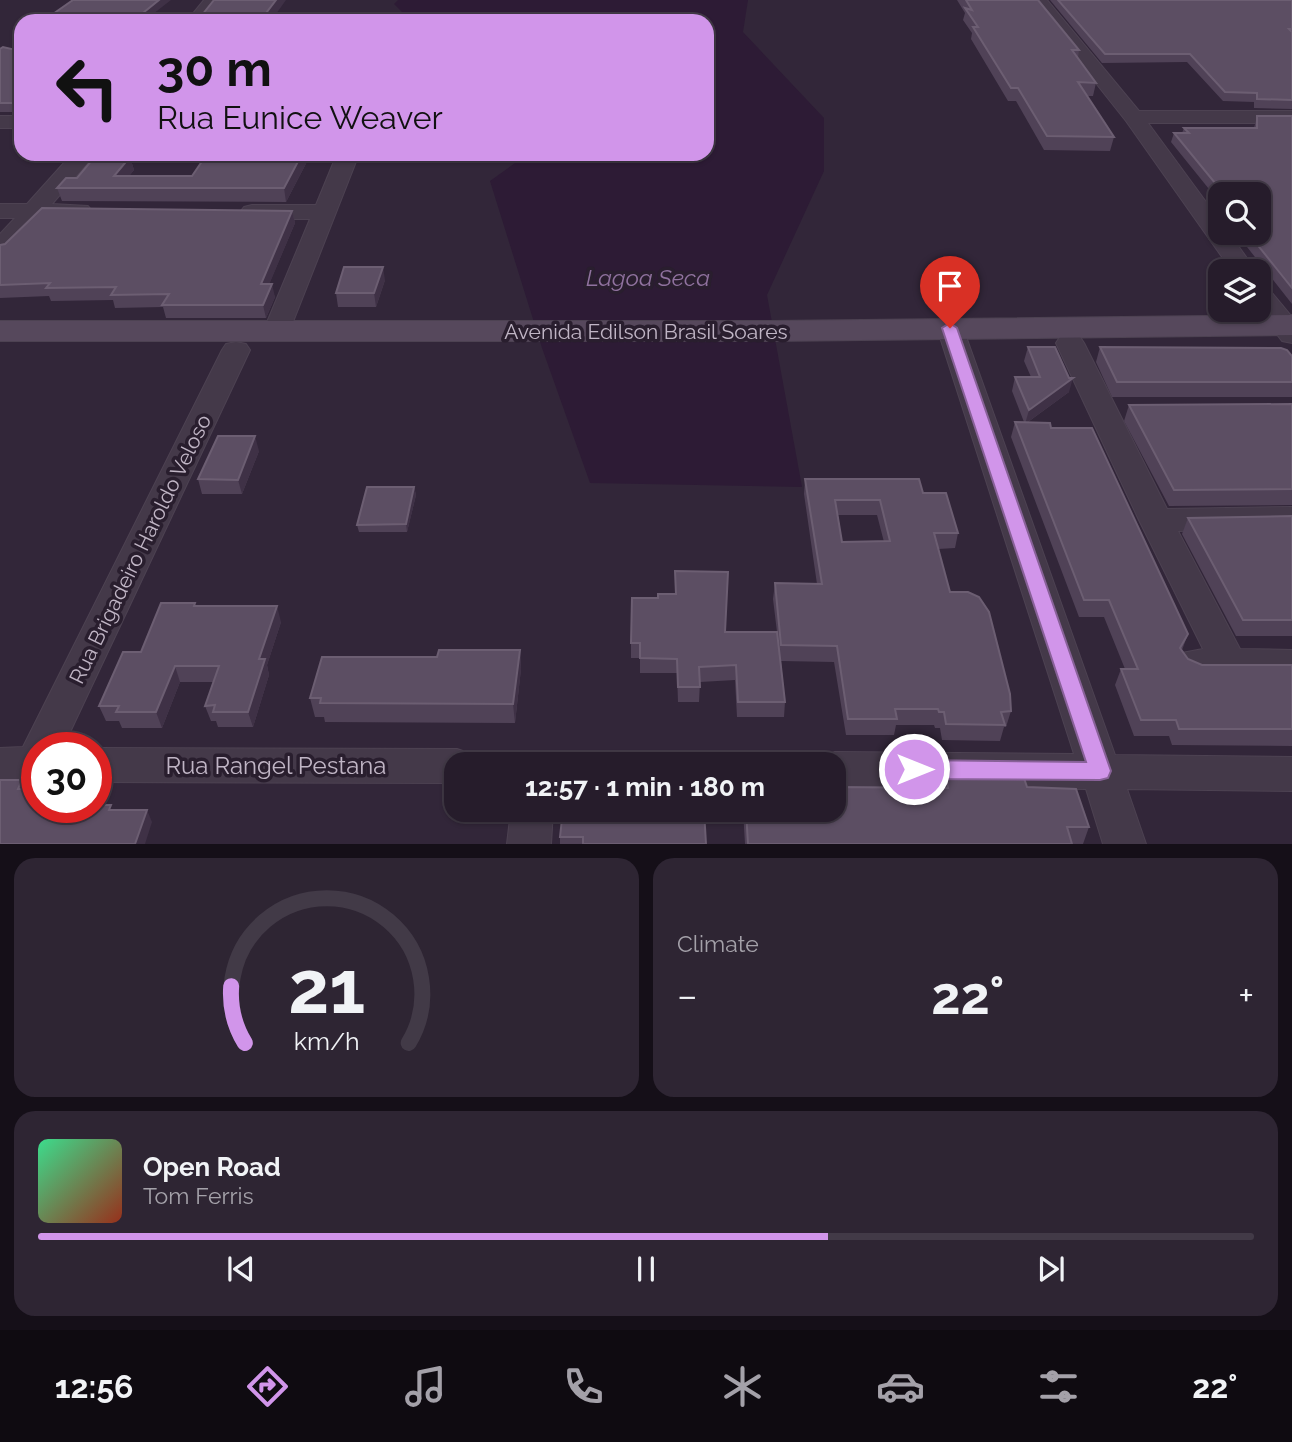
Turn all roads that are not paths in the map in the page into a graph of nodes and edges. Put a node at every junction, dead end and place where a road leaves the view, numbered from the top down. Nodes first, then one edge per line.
1 (214, 0) edge
2 (1038, 0) edge
3 (202, 14) edge
4 (1133, 117) junction
5 (1292, 117) edge
6 (78, 161) edge
7 (345, 161) edge
8 (0, 211) edge
9 (35, 211) junction
10 (104, 211) edge
11 (229, 212) edge
12 (326, 212) junction
13 (0, 249) edge
14 (1235, 259) edge
15 (1271, 309) edge
16 (0, 331) edge
17 (276, 332) junction
18 (1289, 332) edge
19 (952, 336) junction
20 (1085, 337) junction
21 (540, 340) junction
22 (0, 350) edge
23 (236, 350) junction
24 (1292, 518) edge
25 (1155, 520) junction
26 (1292, 664) edge
27 (44, 732) edge
28 (112, 765) edge
29 (444, 766) edge
30 (846, 769) edge
31 (1100, 771) junction
32 (1292, 774) edge
33 (531, 822) edge
34 (529, 844) edge
35 (1125, 844) edge

1 - 3 street
2 - 4 street
4 - 5 street
4 - 14 street
6 - 9 street
7 - 12 street
8 - 9 street
9 - 10 street
9 - 13 street
11 - 12 street
12 - 17 street
15 - 18 street
16 - 17 main road, Avenida Edilson Brasil Soares
17 - 21 main road, Avenida Edilson Brasil Soares
18 - 20 main road, Avenida Edilson Brasil Soares
19 - 20 main road, Avenida Edilson Brasil Soares
19 - 21 main road, Avenida Edilson Brasil Soares
19 - 31 street
20 - 25 street
21 - 23 main road, Avenida Edilson Brasil Soares
22 - 23 main road, Avenida Edilson Brasil Soares
23 - 27 street, Rua Brigadeiro Haroldo Veloso
24 - 25 street
25 - 26 street
28 - 29 street, Rua Rangel Pestana
30 - 31 street
31 - 32 street
31 - 35 street
33 - 34 street

